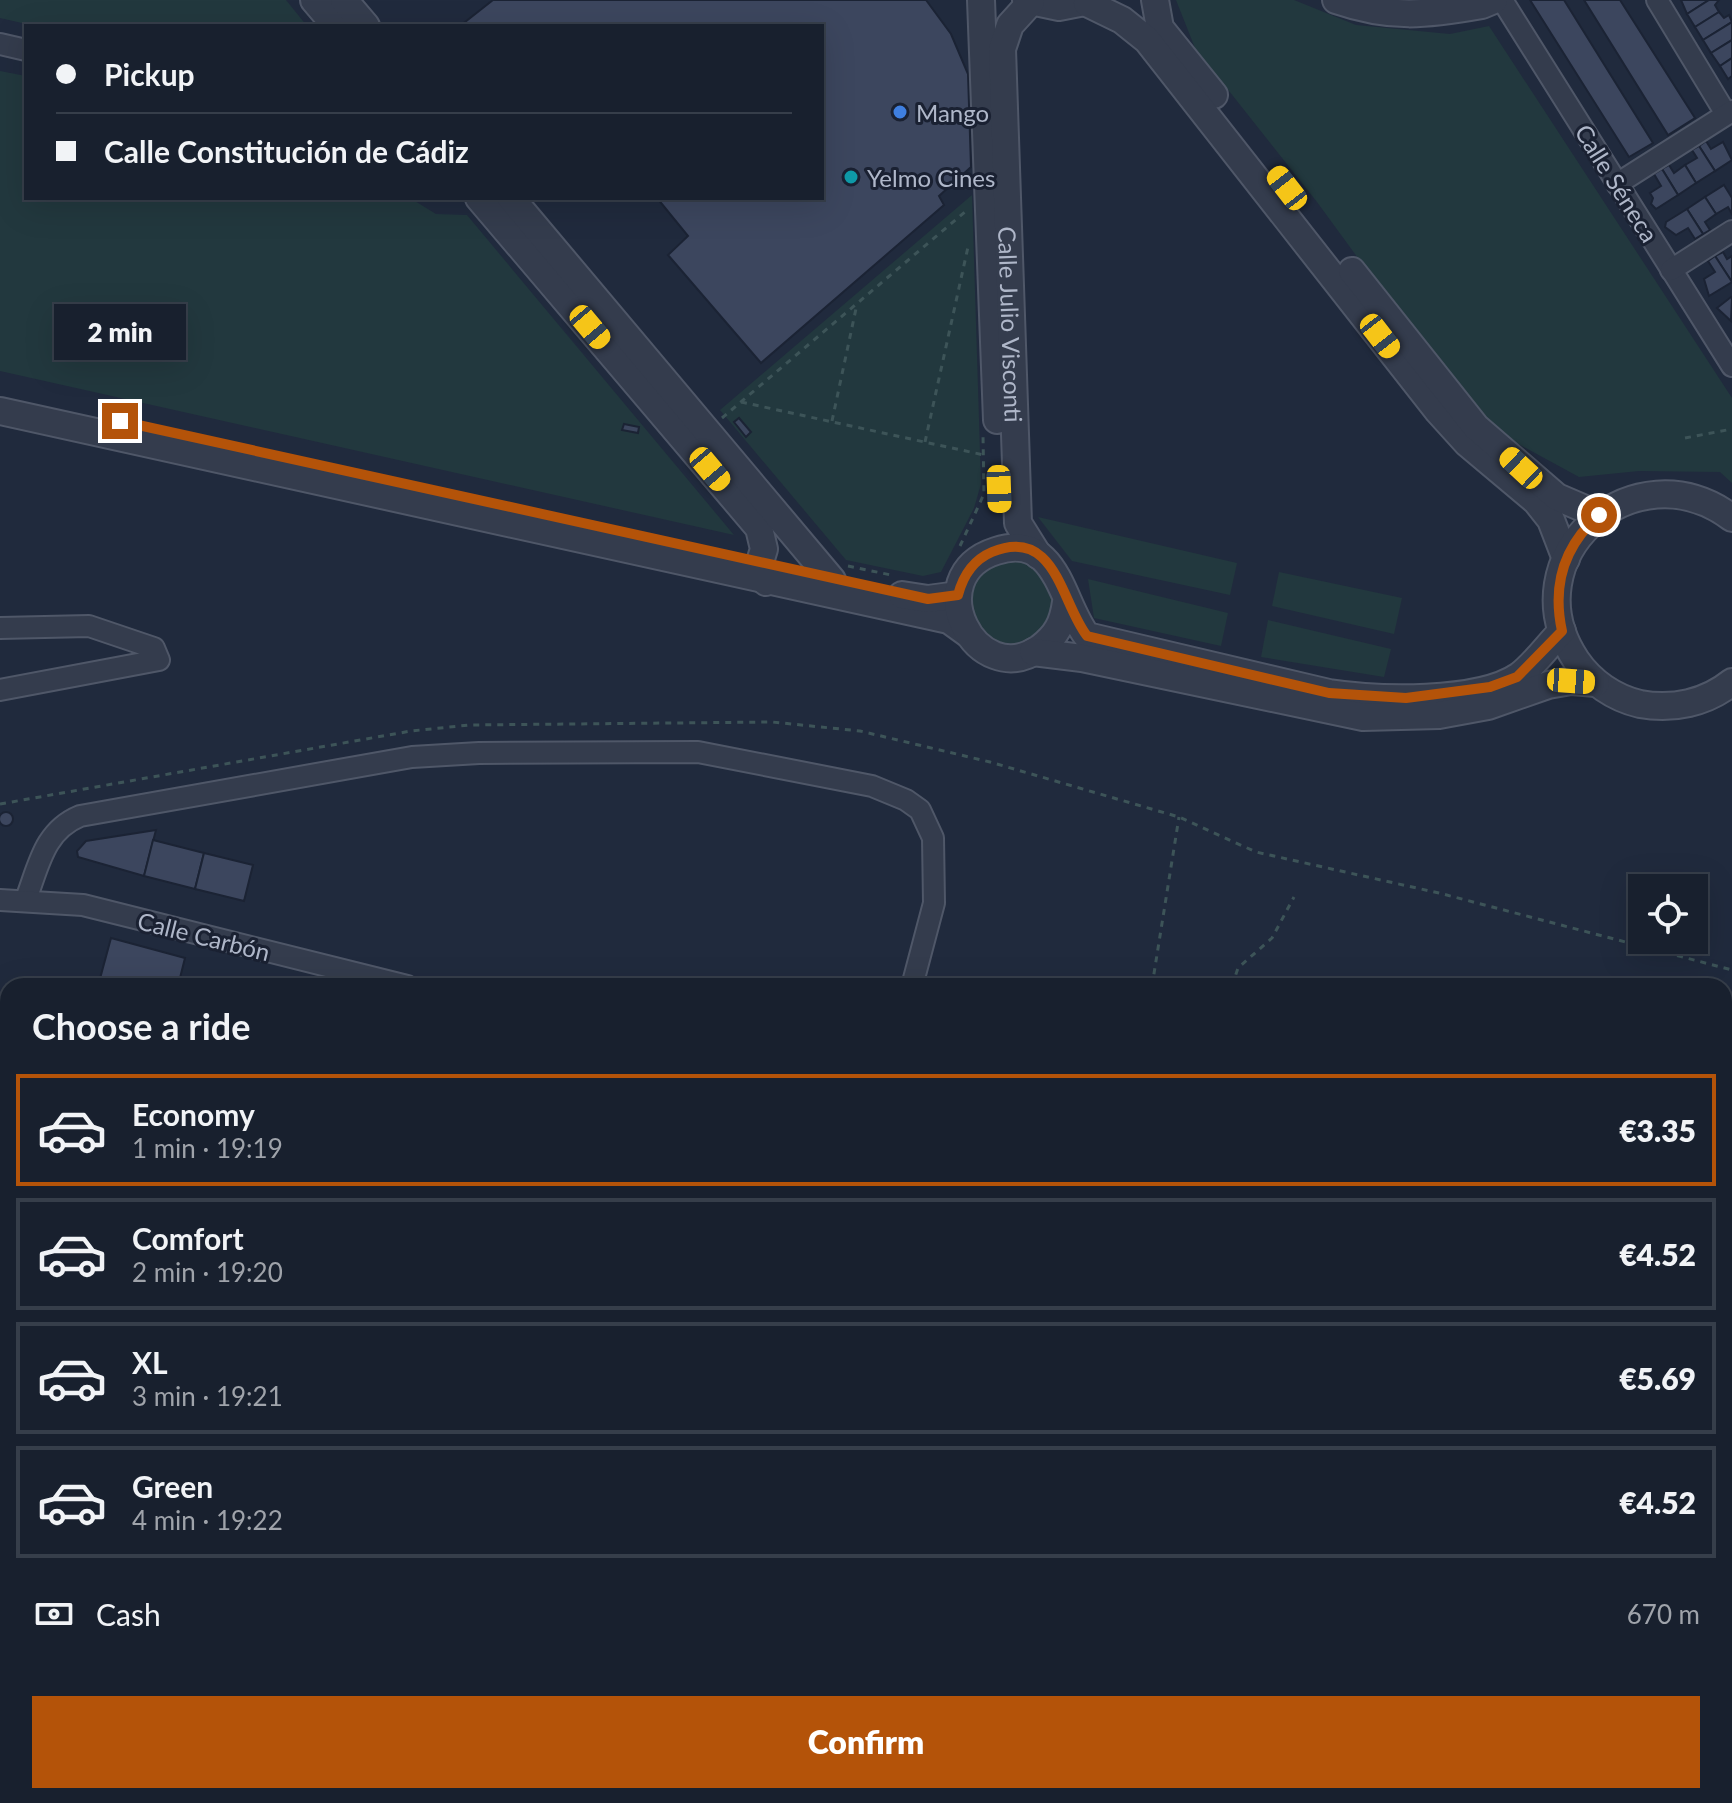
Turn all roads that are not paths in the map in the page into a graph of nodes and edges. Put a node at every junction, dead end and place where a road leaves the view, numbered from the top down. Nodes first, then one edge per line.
1 (314, 0) edge
2 (344, 0) edge
3 (981, 0) edge
4 (1155, 0) edge
5 (1336, 0) edge
6 (1494, 0) edge
7 (1502, 0) edge
8 (1657, 0) edge
9 (1028, 1) edge
10 (1091, 2) edge
11 (334, 24) edge
12 (364, 24) edge
13 (0, 44) edge
14 (24, 50) edge
15 (1729, 113) edge
16 (1617, 184) junction
17 (481, 200) edge
18 (513, 200) edge
19 (1732, 231) edge
20 (1671, 270) junction
21 (1730, 358) edge
22 (0, 394) edge
23 (0, 411) edge
24 (1599, 515) junction
25 (1732, 518) edge
26 (993, 551) junction
27 (1038, 555) junction
28 (1566, 559) junction
29 (838, 571) junction
30 (763, 572) junction
31 (958, 595) junction
32 (1066, 602) junction
33 (0, 628) edge
34 (1562, 631) junction
35 (967, 633) junction
36 (1033, 652) junction
37 (1732, 682) edge
38 (1596, 683) junction
39 (0, 690) edge
40 (26, 899) junction
41 (0, 900) edge
42 (375, 978) edge
43 (914, 978) edge

1 - 11 street
2 - 12 street
3 - 26 street, Calle Julio Visconti
4 - 24 street
5 - 6 street
7 - 16 street, Calle Séneca
8 - 15 street
9 - 10 street
9 - 27 street, Calle Julio Visconti
10 - 28 street
13 - 14 street
15 - 16 street
16 - 20 street, Calle Séneca
17 - 30 street
18 - 29 street
19 - 20 street
20 - 21 street, Calle Séneca
22 - 30 street
23 - 30 street
24 - 25 street
24 - 28 street
26 - 27 street
26 - 31 street
27 - 32 street
28 - 34 street
29 - 30 street
29 - 31 street
30 - 35 street
31 - 35 street
32 - 34 street
32 - 36 street
33 - 39 street
34 - 38 street
35 - 36 street
36 - 38 street
37 - 38 street
40 - 41 street, Calle Carbón
40 - 42 street, Calle Carbón
40 - 43 street

